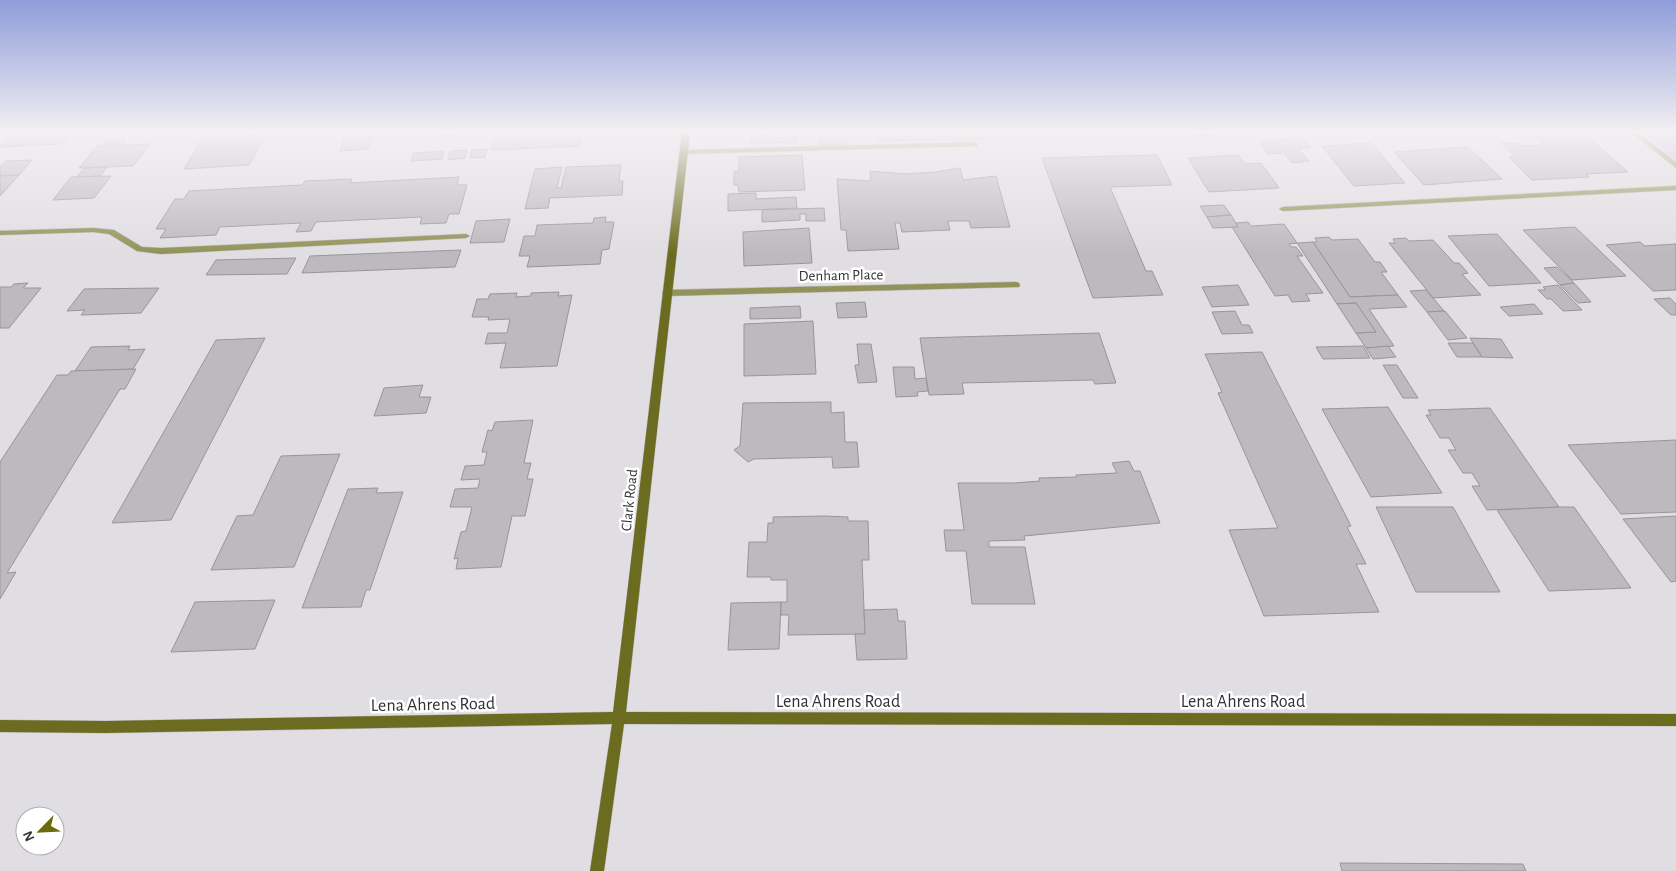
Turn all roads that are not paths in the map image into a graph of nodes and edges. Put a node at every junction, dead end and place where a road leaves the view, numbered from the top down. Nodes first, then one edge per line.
1 (681, 173) edge
2 (1676, 188) edge
3 (1283, 210) dead end
4 (0, 233) edge
5 (466, 236) dead end
6 (1016, 285) dead end
7 (666, 293) junction
8 (619, 718) junction
9 (1676, 720) edge
10 (0, 726) edge
11 (597, 871) edge

1 - 7 main road, Clark Road
2 - 3 street
4 - 5 street
6 - 7 street, Denham Place
7 - 8 main road, Clark Road
8 - 9 main road, Lena Ahrens Road
8 - 10 main road, Lena Ahrens Road
8 - 11 main road, Clark Road

